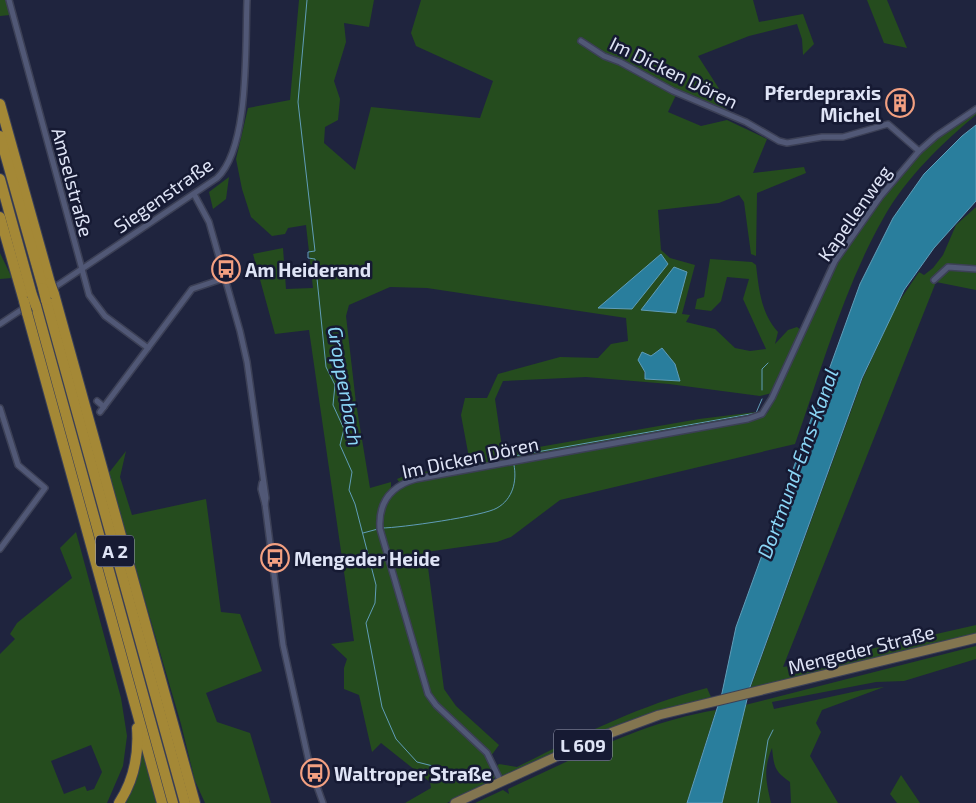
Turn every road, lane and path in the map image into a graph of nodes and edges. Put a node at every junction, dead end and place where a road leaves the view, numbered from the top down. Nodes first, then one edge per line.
1 (9, 0) edge
2 (247, 0) edge
3 (581, 41) dead end
4 (0, 104) edge
5 (976, 108) edge
6 (0, 136) edge
7 (919, 151) junction
8 (0, 179) edge
9 (194, 194) junction
10 (0, 217) edge
11 (976, 269) edge
12 (81, 270) junction
13 (224, 278) junction
14 (934, 280) dead end
15 (46, 286) junction
16 (50, 297) junction
17 (28, 298) junction
18 (0, 324) edge
19 (148, 348) junction
20 (97, 401) dead end
21 (104, 407) junction
22 (0, 408) edge
23 (100, 412) dead end
24 (762, 414) joint
25 (0, 549) edge
26 (976, 638) edge
27 (134, 702) junction
28 (185, 769) junction
29 (500, 782) junction
30 (456, 802) edge
31 (119, 803) edge
32 (162, 803) edge
33 (173, 803) edge
34 (185, 803) edge
35 (195, 803) edge
36 (201, 803) edge
37 (323, 803) edge

1 - 12 street, Amselstraße
2 - 9 street, Siegenstraße
3 - 7 street, Im Dicken Dören
4 - 15 highway
5 - 7 street, Kapellenweg
6 - 15 highway
7 - 24 street, Kapellenweg
8 - 17 highway, A 2
9 - 12 street, Siegenstraße
9 - 13 street
10 - 17 highway
11 - 14 street
12 - 18 street, Siegenstraße
12 - 19 street, Amselstraße
13 - 19 street
13 - 37 street
15 - 16 highway, bridge
16 - 28 highway
16 - 34 highway, A 2
17 - 27 highway, bridge
17 - 33 highway, A 2, bridge
19 - 21 street
20 - 21 street
21 - 23 street
22 - 25 street
24 - 29 street, Im Dicken Dören
26 - 29 main road, Mengeder Straße / L 609
27 - 31 highway
27 - 32 highway
28 - 35 highway
28 - 36 highway
29 - 30 main road, L 609

